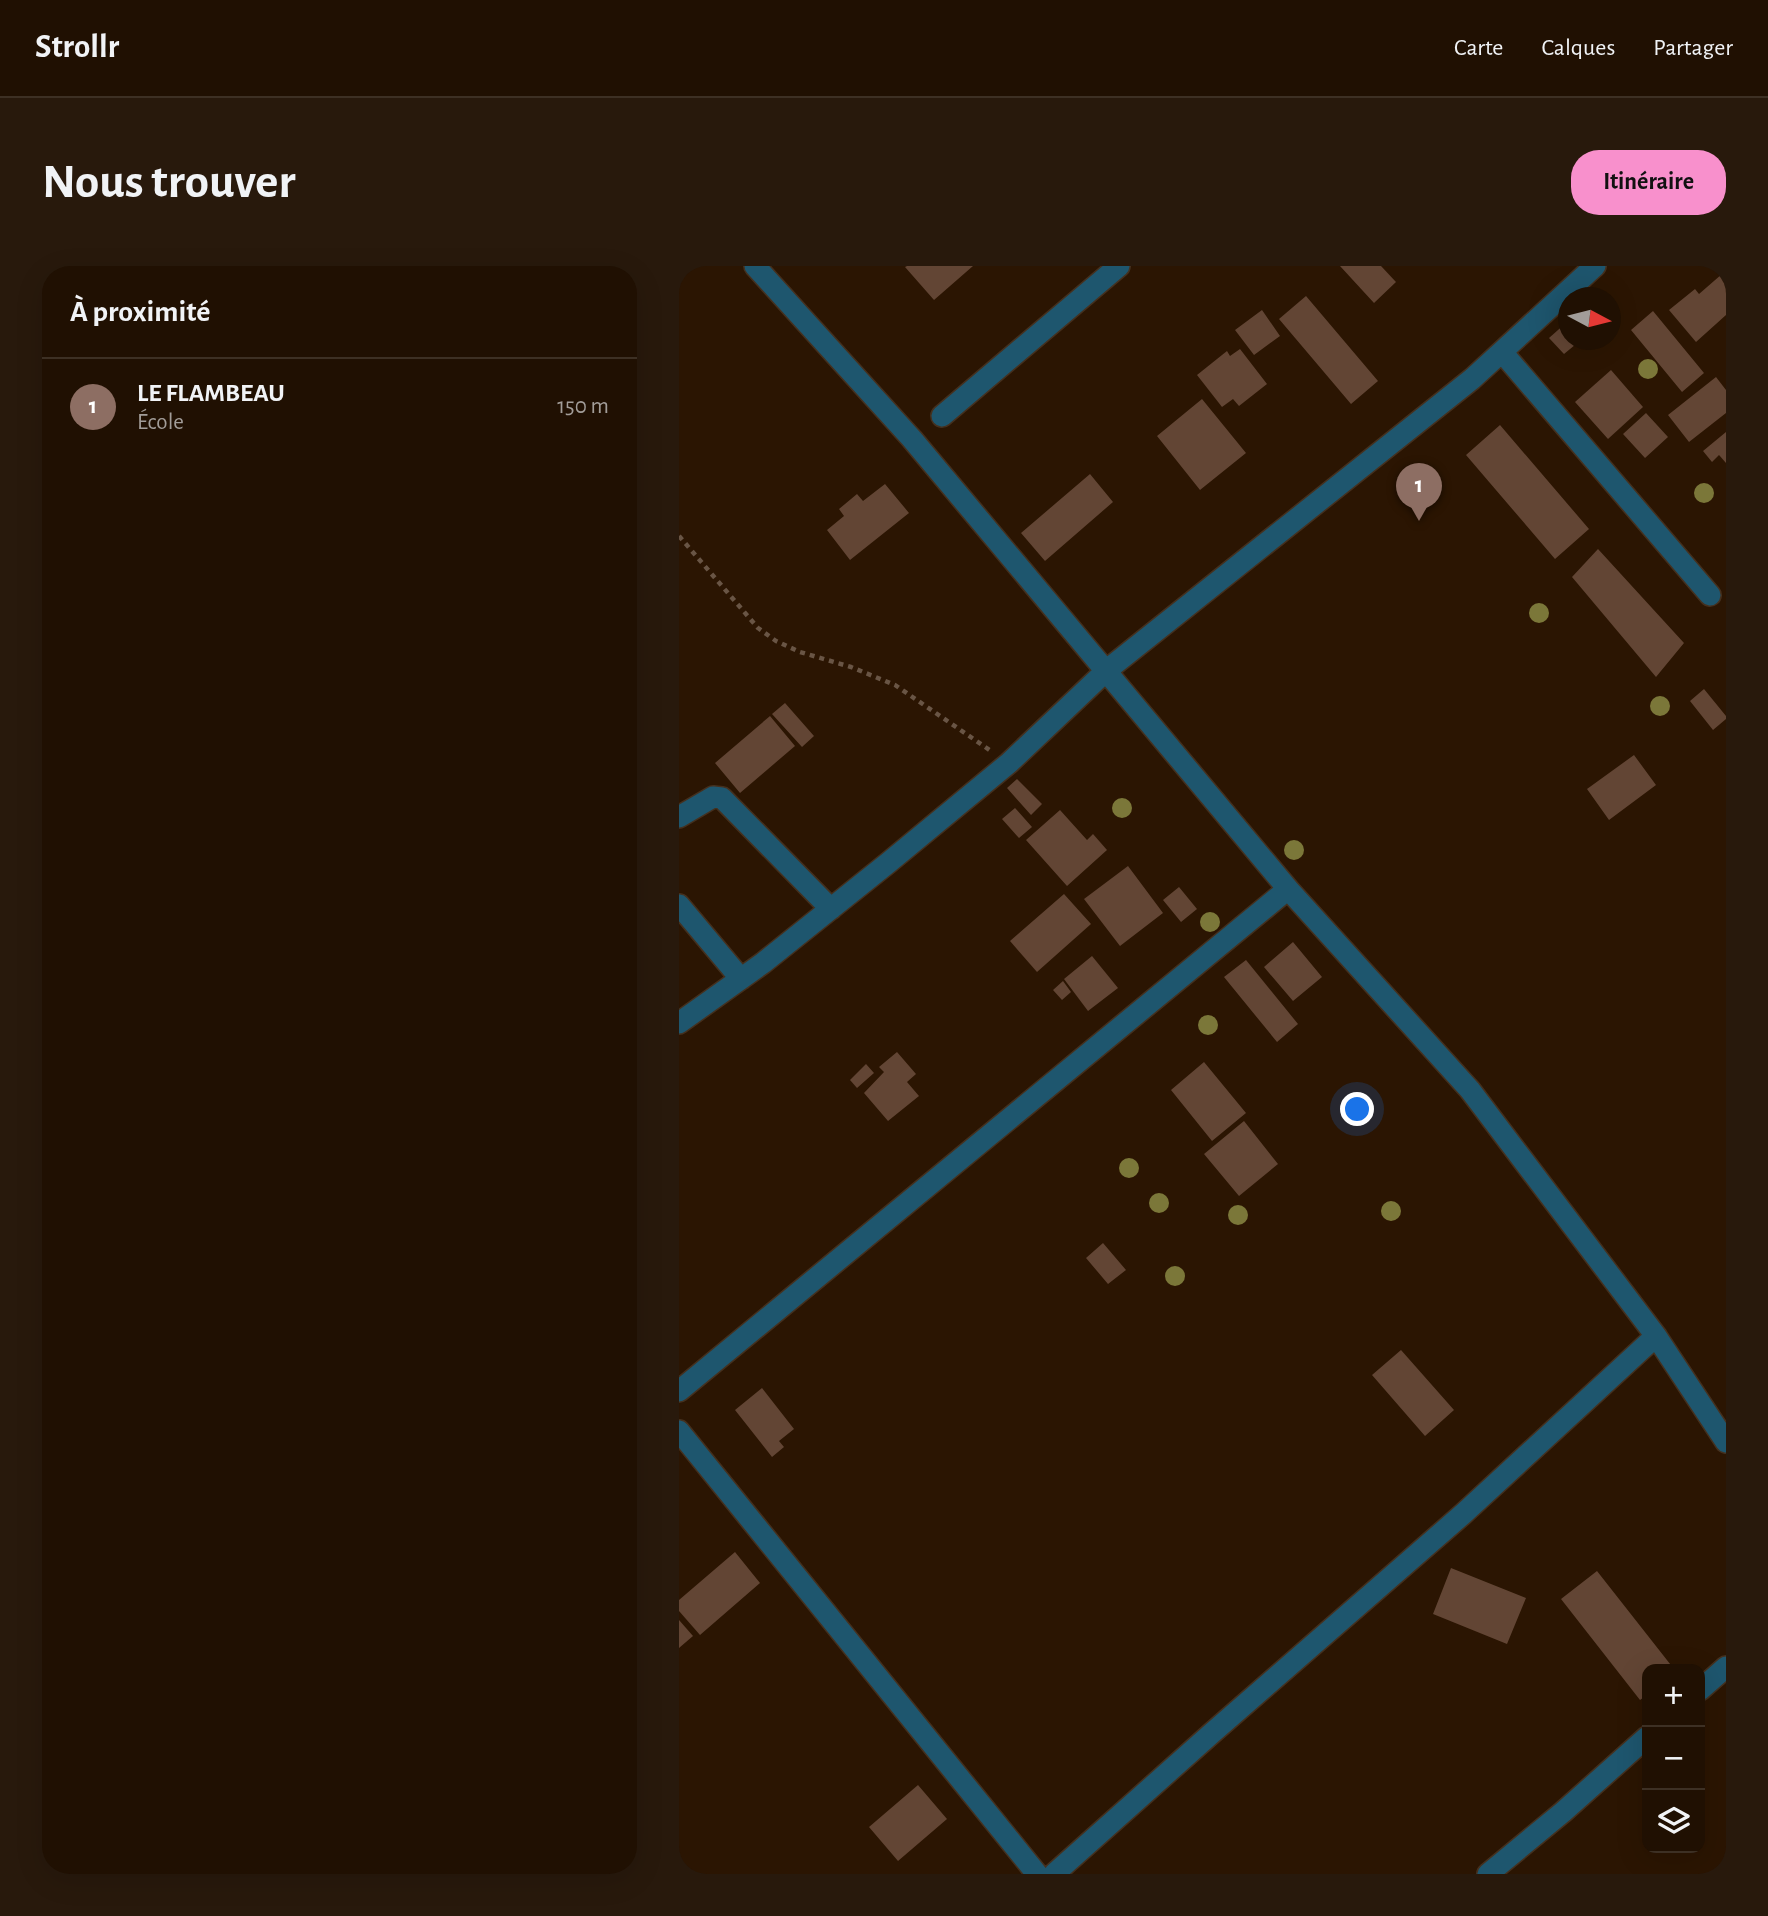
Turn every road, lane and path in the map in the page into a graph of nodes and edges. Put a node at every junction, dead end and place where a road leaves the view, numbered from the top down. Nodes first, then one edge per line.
1 (690, 266) edge
2 (755, 266) edge
3 (1119, 266) edge
4 (1595, 266) edge
5 (679, 279) edge
6 (1502, 352) junction
7 (942, 416) dead end
8 (679, 536) edge
9 (1710, 595) dead end
10 (1107, 670) junction
11 (1009, 764) junction
12 (679, 817) edge
13 (1288, 889) junction
14 (679, 905) edge
15 (831, 909) junction
16 (741, 979) junction
17 (679, 1023) edge
18 (1656, 1336) junction
19 (679, 1391) edge
20 (679, 1431) edge
21 (1726, 1442) edge
22 (1726, 1667) edge
23 (1705, 1686) edge
24 (1642, 1741) edge
25 (1037, 1874) edge
26 (1054, 1874) edge
27 (1488, 1874) edge

1 - 5 path
2 - 10 street
3 - 7 street
4 - 6 street
6 - 9 street
6 - 10 street
8 - 11 path
10 - 11 street
10 - 13 street
11 - 15 street
12 - 15 street
13 - 18 street
13 - 19 street
14 - 16 street
15 - 16 street
16 - 17 street
18 - 21 street
18 - 26 street
20 - 25 street
22 - 23 street
24 - 27 street

